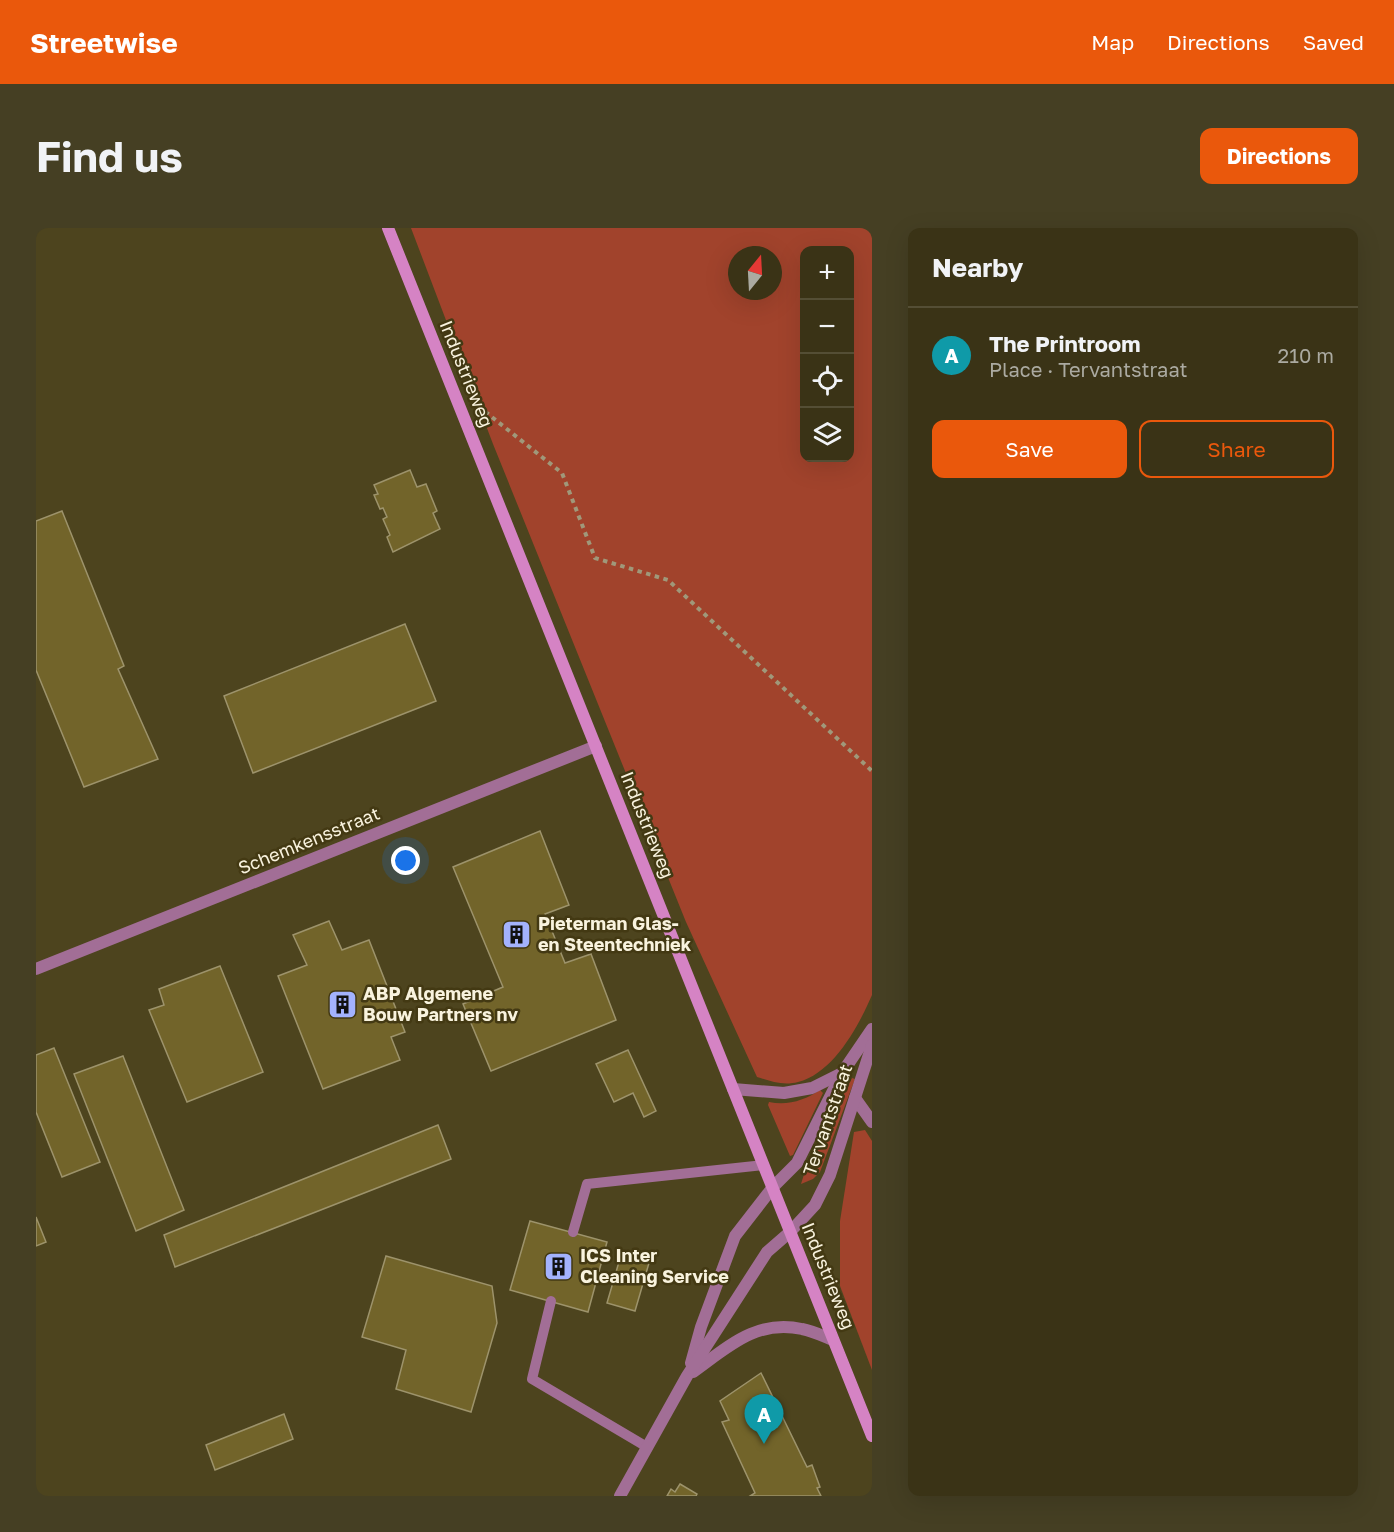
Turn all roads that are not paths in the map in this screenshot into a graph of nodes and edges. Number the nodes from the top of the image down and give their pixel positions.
1 (388, 228) edge
2 (596, 746) junction
3 (36, 969) edge
4 (872, 1029) edge
5 (872, 1046) edge
6 (842, 1073) junction
7 (733, 1089) junction
8 (855, 1098) junction
9 (872, 1122) edge
10 (764, 1165) junction
11 (773, 1188) junction
12 (573, 1232) dead end
13 (790, 1232) junction
14 (551, 1302) dead end
15 (833, 1340) junction
16 (687, 1376) junction
17 (872, 1436) edge
18 (647, 1447) junction
19 (620, 1496) edge

1 - 2 main road, Industrieweg
2 - 3 street, Schemkensstraat
2 - 7 main road, Industrieweg
4 - 6 street, Tervantstraat
5 - 8 street, Tervantstraat
6 - 7 street, Tervantstraat
6 - 11 street, Tervantstraat
7 - 10 main road, Industrieweg
8 - 9 street
8 - 13 street, Tervantstraat
10 - 11 main road, Industrieweg
10 - 12 lane
11 - 13 main road, Industrieweg
11 - 16 street, Tervantstraat
13 - 15 main road, Industrieweg
13 - 16 street, Tervantstraat
14 - 18 lane
15 - 16 street, Tervantstraat
15 - 17 main road, Industrieweg
16 - 18 street, Tervantstraat
18 - 19 street, Tervantstraat

